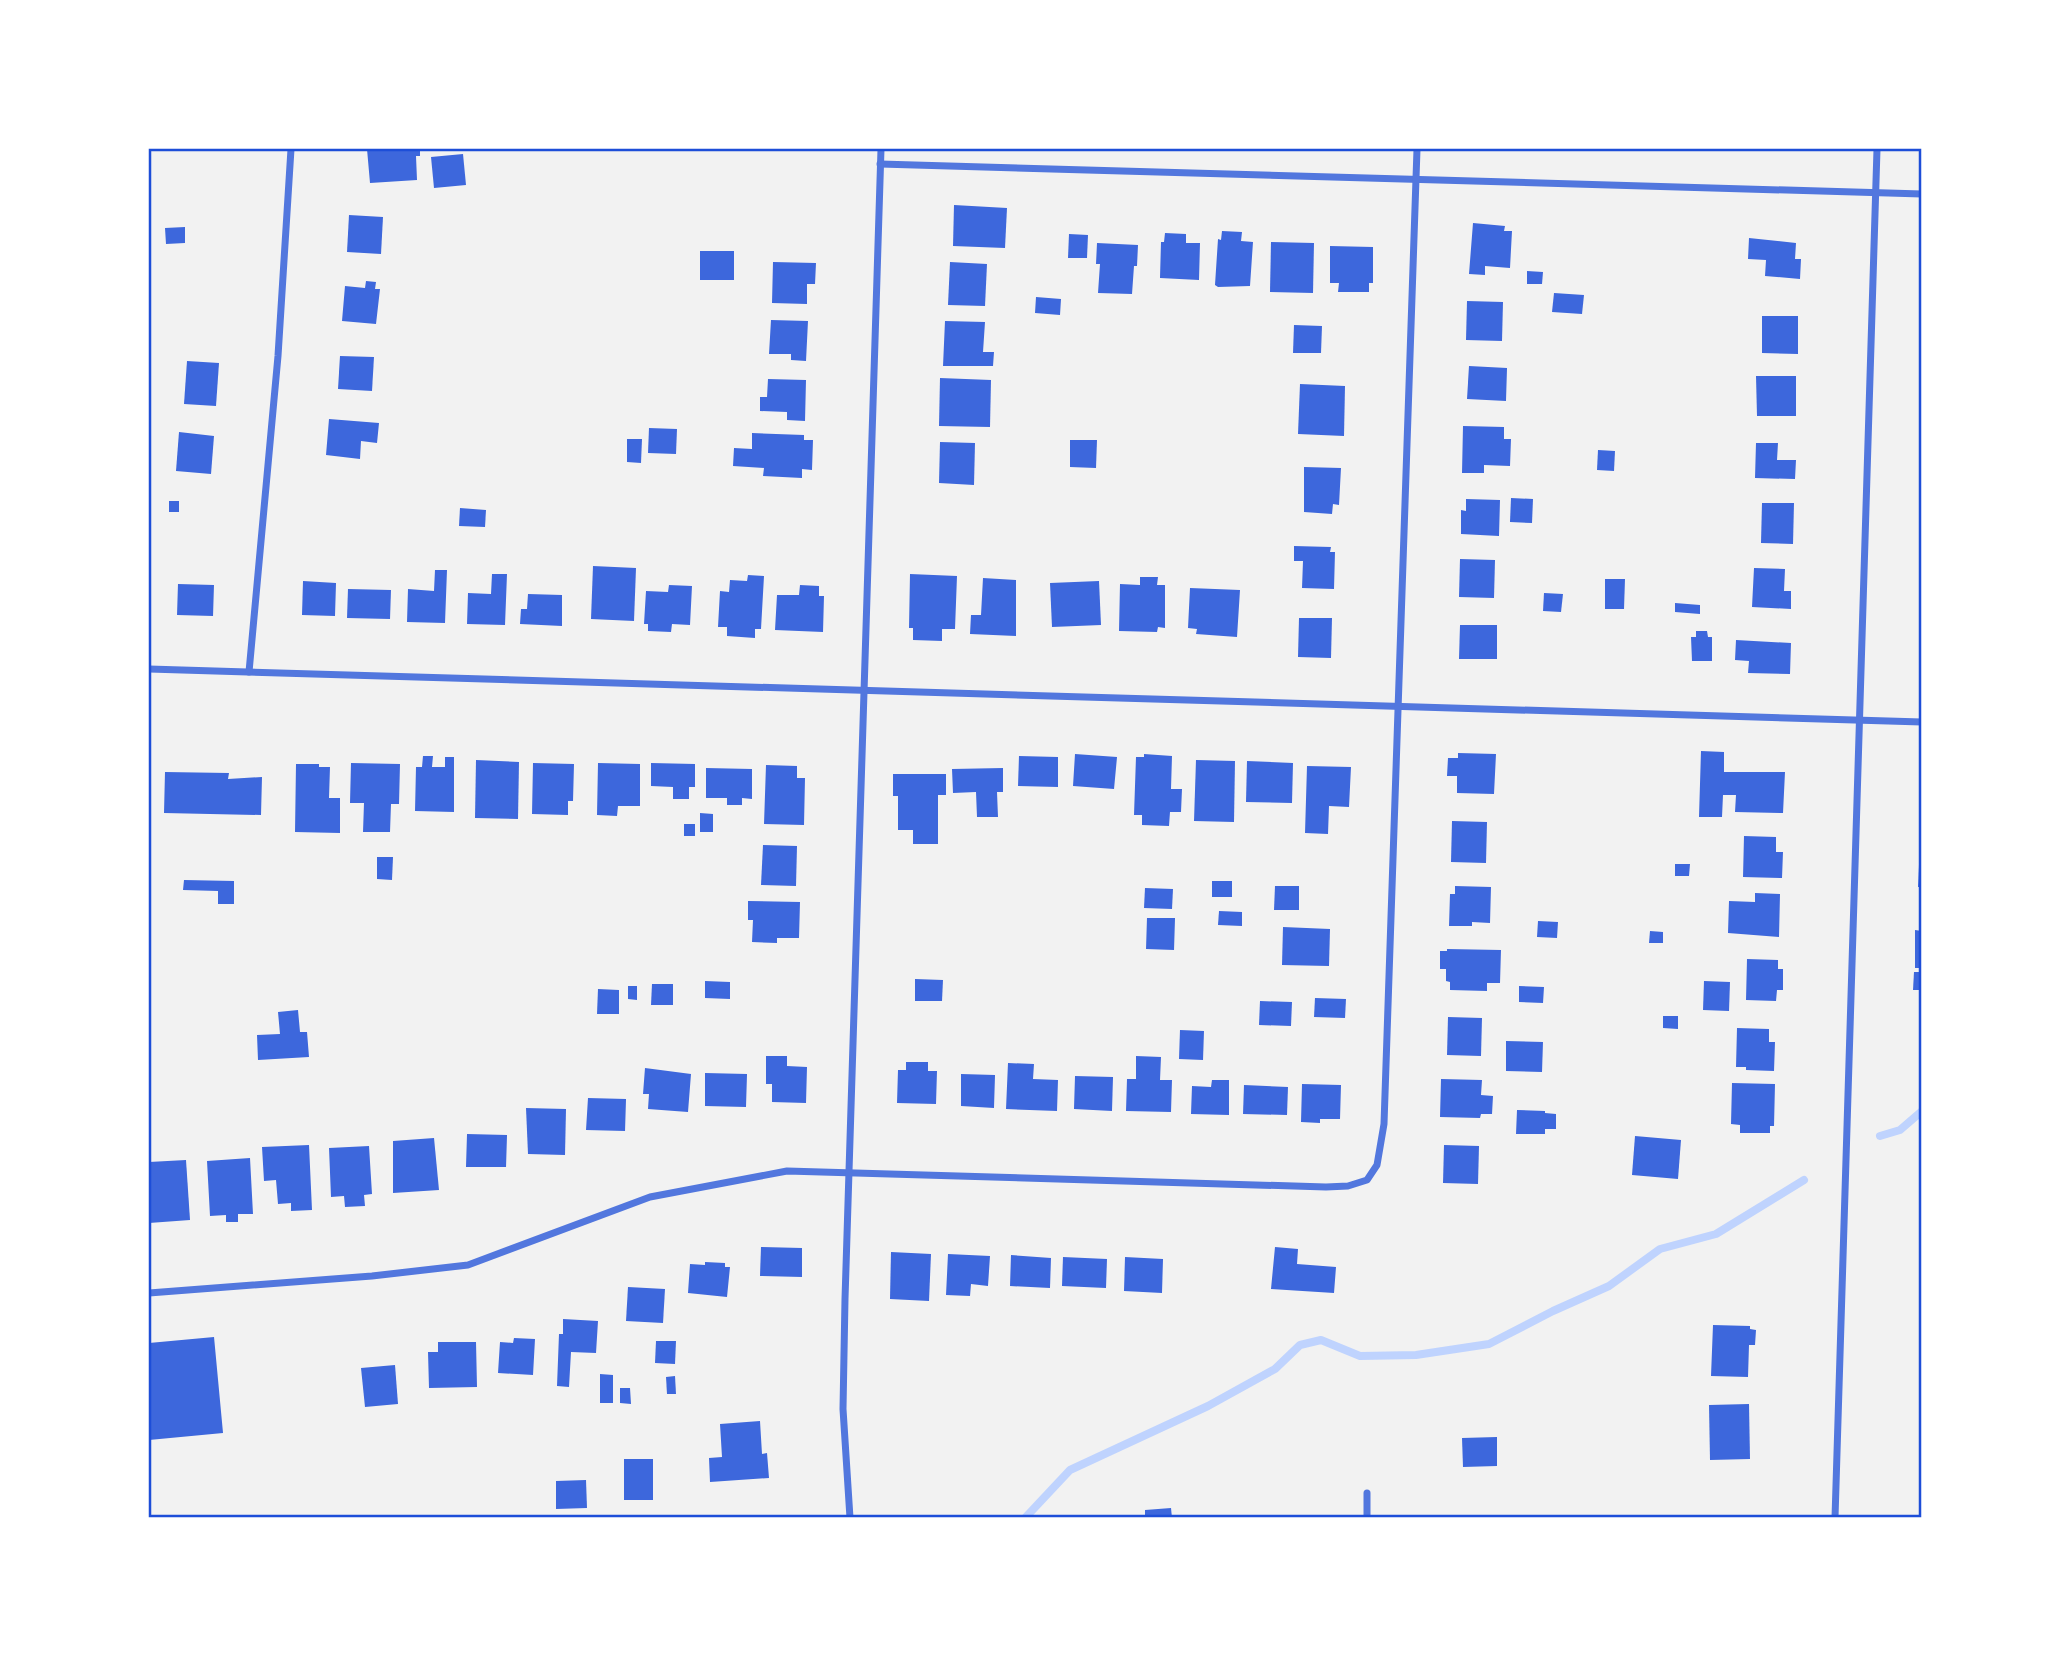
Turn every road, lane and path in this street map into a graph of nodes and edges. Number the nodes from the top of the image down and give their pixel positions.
1 (291, 149) edge
2 (881, 149) edge
3 (1417, 149) edge
4 (1877, 149) edge
5 (880, 164) junction
6 (1416, 181) junction
7 (1876, 193) junction
8 (1922, 194) edge
9 (149, 669) edge
10 (248, 672) junction
11 (864, 692) junction
12 (1399, 706) junction
13 (1860, 720) junction
14 (1922, 722) edge
15 (849, 1172) junction
16 (149, 1293) edge
17 (1367, 1493) dead end
18 (850, 1518) edge
19 (1367, 1518) edge
20 (1835, 1518) edge

1 - 10 street
2 - 5 street
3 - 6 street
4 - 7 street
5 - 6 street
5 - 11 street
6 - 7 street
6 - 12 street
7 - 8 street
7 - 13 street
9 - 10 street
10 - 11 street
11 - 12 street
11 - 15 street
12 - 13 street
12 - 15 street
13 - 14 street
13 - 20 street
15 - 16 street
15 - 18 street
17 - 19 street

